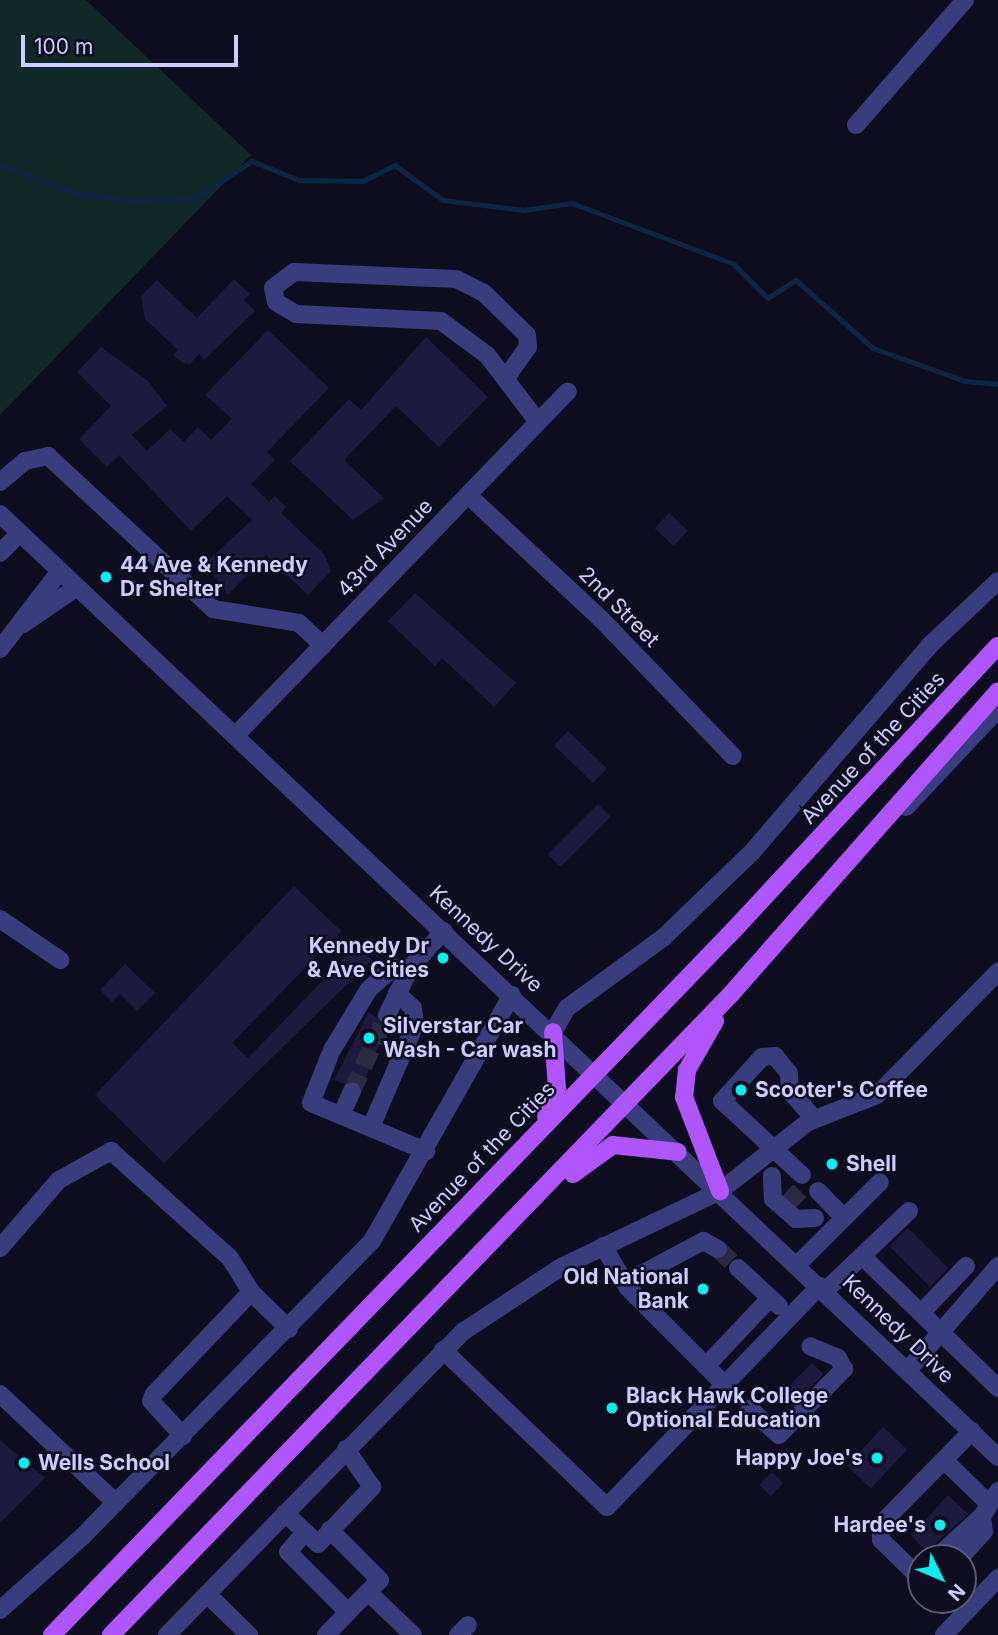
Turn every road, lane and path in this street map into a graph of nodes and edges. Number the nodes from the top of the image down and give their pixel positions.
1 (965, 0) edge
2 (856, 125) dead end
3 (506, 378) junction
4 (568, 391) dead end
5 (538, 422) junction
6 (0, 482) edge
7 (468, 495) junction
8 (1, 515) edge
9 (20, 533) junction
10 (0, 553) edge
11 (60, 571) junction
12 (998, 581) edge
13 (77, 587) junction
14 (23, 624) junction
15 (323, 645) junction
16 (998, 646) edge
17 (0, 649) edge
18 (998, 691) edge
19 (998, 709) edge
20 (235, 736) junction
21 (733, 756) dead end
22 (875, 836) junction
23 (0, 919) edge
24 (444, 931) junction
25 (60, 960) dead end
26 (410, 968) junction
27 (998, 972) edge
28 (751, 973) junction
29 (397, 993) junction
30 (512, 995) junction
31 (387, 1014) tunnel mouth
32 (553, 1032) junction
33 (595, 1073) junction
34 (352, 1091) tunnel mouth
35 (627, 1102) junction
36 (341, 1115) junction
37 (814, 1119) junction
38 (371, 1127) junction
39 (538, 1132) junction
40 (776, 1149) junction
41 (426, 1150) junction
42 (678, 1152) junction
43 (759, 1163) junction
44 (802, 1175) tunnel mouth
45 (772, 1176) junction
46 (880, 1182) dead end
47 (720, 1191) junction
48 (788, 1191) tunnel mouth
49 (818, 1191) tunnel mouth
50 (909, 1211) dead end
51 (844, 1217) junction
52 (830, 1232) junction
53 (713, 1245) dead end
54 (603, 1246) junction
55 (0, 1248) edge
56 (862, 1256) junction
57 (797, 1265) junction
58 (966, 1266) dead end
59 (738, 1268) tunnel mouth
60 (996, 1272) edge
61 (625, 1283) junction
62 (822, 1288) junction
63 (251, 1292) junction
64 (770, 1298) junction
65 (921, 1313) junction
66 (790, 1317) junction
67 (289, 1329) junction
68 (940, 1333) junction
69 (810, 1346) dead end
70 (443, 1350) junction
71 (372, 1365) junction
72 (706, 1366) junction
73 (908, 1370) junction
74 (725, 1385) junction
75 (998, 1388) edge
76 (0, 1394) edge
77 (750, 1409) dead end
78 (972, 1431) junction
79 (183, 1436) junction
80 (346, 1449) junction
81 (998, 1457) edge
82 (944, 1460) junction
83 (116, 1503) junction
84 (989, 1503) edge
85 (285, 1513) junction
86 (330, 1530) junction
87 (305, 1532) junction
88 (881, 1540) junction
89 (949, 1544) edge
90 (972, 1544) edge
91 (907, 1558) edge
92 (907, 1565) edge
93 (998, 1578) edge
94 (368, 1592) junction
95 (206, 1594) junction
96 (0, 1610) edge
97 (348, 1612) junction
98 (52, 1635) edge
99 (111, 1635) edge
100 (167, 1635) edge
101 (249, 1635) edge
102 (326, 1635) edge
103 (413, 1635) edge
104 (944, 1635) edge

1 - 2 street
3 - 3 street
3 - 5 street
4 - 5 street, 43rd Avenue
5 - 7 street, 43rd Avenue
6 - 15 street
7 - 15 street, 43rd Avenue
7 - 21 street, 2nd Street
8 - 9 street, Kennedy Drive
9 - 10 street
9 - 11 street, Kennedy Drive
11 - 13 street, Kennedy Drive
11 - 14 street
12 - 32 street, Avenue of the Cities
13 - 14 street
13 - 20 street, Kennedy Drive
14 - 17 street
15 - 20 street, 43rd Avenue
16 - 33 main road, Avenue of the Cities
18 - 22 main road
19 - 22 street
20 - 24 street, Kennedy Drive
22 - 28 main road
23 - 25 street
24 - 26 street
24 - 30 street, Kennedy Drive
26 - 29 street
26 - 36 street
27 - 37 street
28 - 35 main road
28 - 47 main road
29 - 31 street
29 - 38 street
30 - 32 street, Kennedy Drive
30 - 41 street, Avenue of the Cities
32 - 33 street, Kennedy Drive
32 - 39 main road
33 - 35 street, Kennedy Drive
33 - 39 main road, Avenue of the Cities
34 - 36 street
35 - 42 street, Kennedy Drive
35 - 71 main road
36 - 38 street
37 - 40 street
37 - 40 street
38 - 41 street
39 - 98 main road, Avenue of the Cities
40 - 43 street
40 - 44 street
41 - 67 street, Avenue of the Cities
42 - 47 street, Kennedy Drive
42 - 71 main road
43 - 45 street
43 - 47 street
45 - 48 street
45 - 52 street
46 - 51 street
47 - 54 street
47 - 57 street, Kennedy Drive
49 - 51 street
50 - 56 street
51 - 52 street
52 - 57 street
53 - 61 street
54 - 61 street
54 - 70 street
55 - 63 street
56 - 62 street
56 - 65 street
57 - 62 street, Kennedy Drive
58 - 65 street
59 - 64 street
60 - 68 street
61 - 72 street
62 - 66 street
62 - 73 street, Kennedy Drive
63 - 67 street
63 - 79 street
64 - 66 street
64 - 72 street
65 - 68 street
66 - 74 street
67 - 79 street, Avenue of the Cities
68 - 73 street
68 - 75 street
69 - 77 street
70 - 74 street
70 - 80 street
71 - 99 main road
72 - 74 street
73 - 78 street, Kennedy Drive
76 - 83 street
78 - 81 street, Kennedy Drive
78 - 82 street
79 - 83 street, Avenue of the Cities
80 - 85 street
80 - 86 street
82 - 84 street
82 - 88 street
83 - 96 street, Avenue of the Cities
84 - 89 street
84 - 90 street
85 - 87 street
85 - 95 street
86 - 87 street
86 - 94 street
87 - 97 street
88 - 91 street
88 - 92 street
93 - 104 street
94 - 97 street
94 - 103 street
95 - 100 street
95 - 101 street
97 - 102 street

